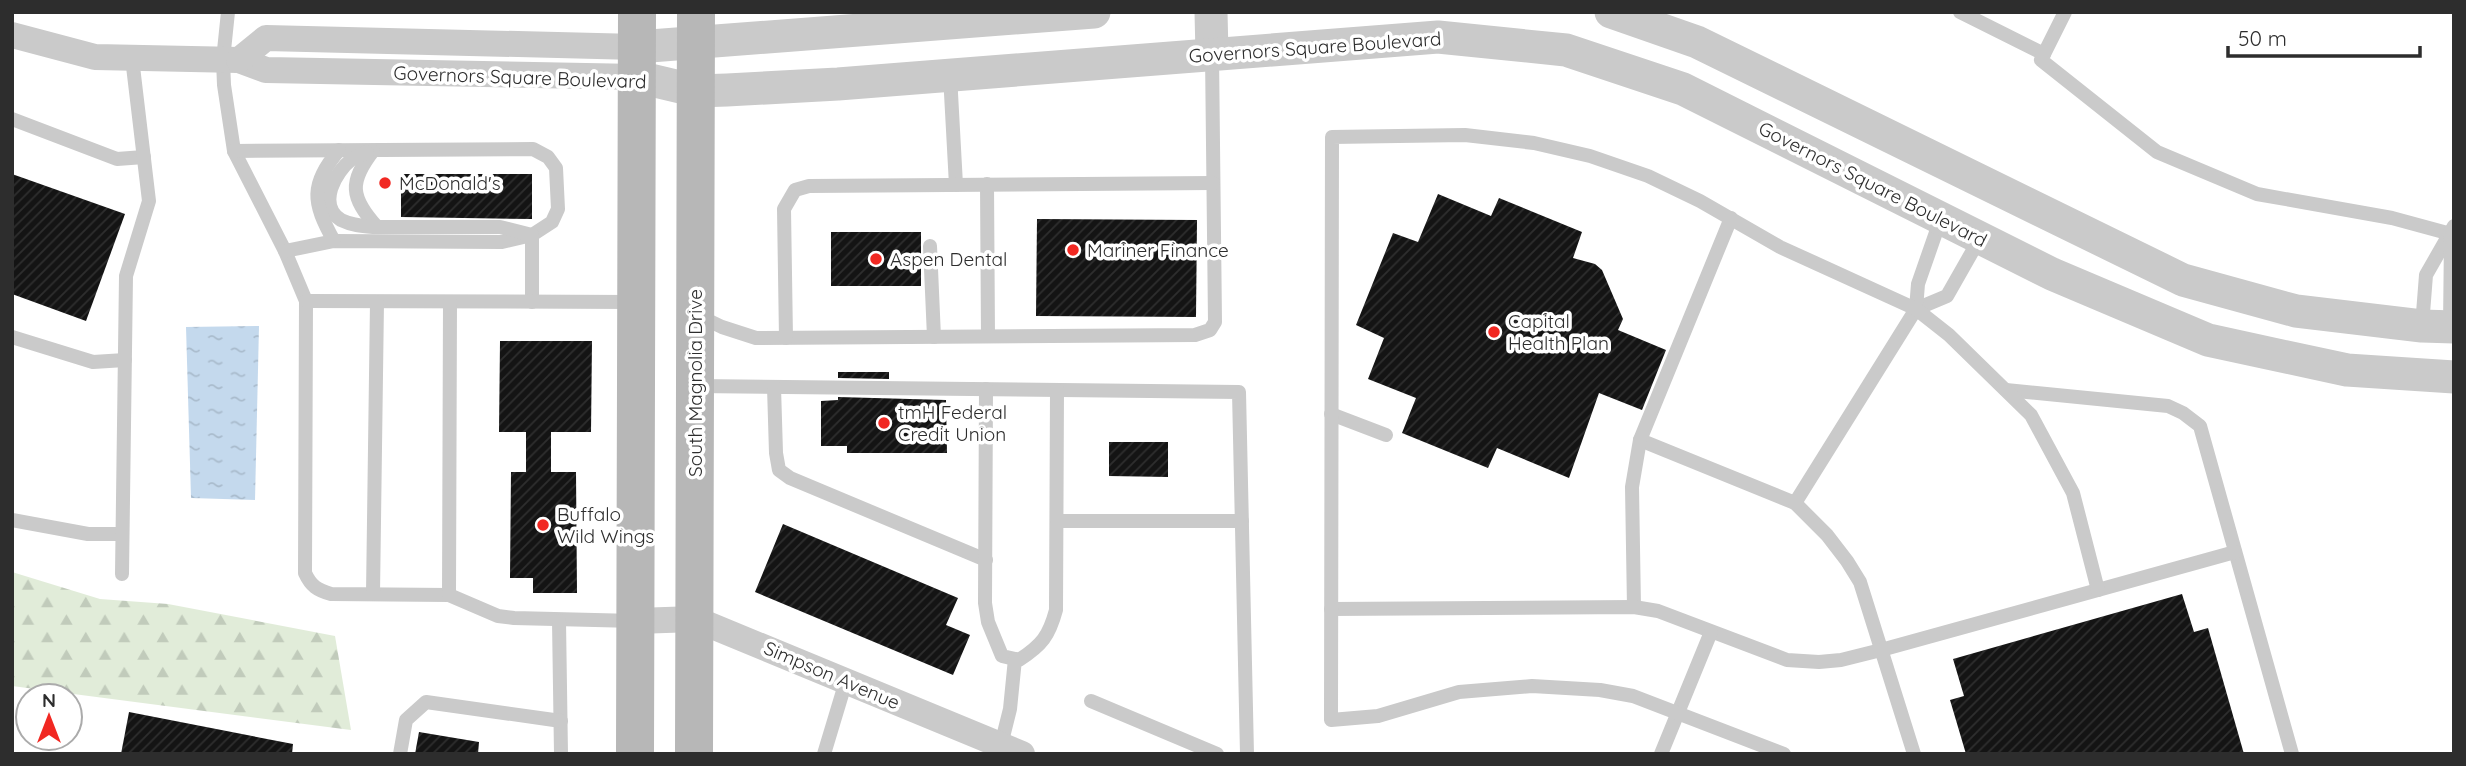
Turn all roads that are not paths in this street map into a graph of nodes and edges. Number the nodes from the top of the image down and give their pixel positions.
1 (228, 12) edge
2 (1094, 12) edge
3 (1211, 12) edge
4 (1610, 12) edge
5 (1960, 12) edge
6 (2065, 12) edge
7 (696, 27) edge
8 (12, 35) edge
9 (637, 45) edge
10 (1212, 54) junction
11 (2044, 54) junction
12 (132, 58) junction
13 (231, 60) junction
14 (1596, 60) junction
15 (950, 75) junction
16 (697, 91) junction
17 (12, 119) edge
18 (340, 150) junction
19 (374, 150) junction
20 (234, 151) junction
21 (144, 157) junction
22 (1213, 183) junction
23 (1984, 183) junction
24 (987, 184) junction
25 (956, 185) junction
26 (1731, 218) junction
27 (1941, 218) junction
28 (377, 227) junction
29 (2452, 230) edge
30 (532, 235) junction
31 (1980, 238) junction
32 (334, 241) junction
33 (930, 246) dead end
34 (285, 251) junction
35 (306, 301) junction
36 (377, 302) junction
37 (450, 302) junction
38 (532, 302) junction
39 (638, 302) junction
40 (1916, 309) junction
41 (695, 314) junction
42 (2442, 326) edge
43 (988, 336) junction
44 (12, 337) edge
45 (934, 337) junction
46 (786, 338) junction
47 (125, 360) junction
48 (2444, 376) edge
49 (695, 386) junction
50 (774, 387) junction
51 (986, 389) junction
52 (1057, 390) junction
53 (2006, 390) junction
54 (1331, 414) junction
55 (1386, 435) dead end
56 (1640, 440) junction
57 (1795, 503) junction
58 (12, 520) edge
59 (1057, 521) junction
60 (1242, 521) junction
61 (122, 534) junction
62 (2235, 552) junction
63 (986, 560) junction
64 (122, 574) dead end
65 (2098, 590) junction
66 (373, 594) junction
67 (449, 595) junction
68 (1634, 607) junction
69 (1331, 609) junction
70 (695, 619) junction
71 (559, 621) junction
72 (636, 621) junction
73 (1711, 632) junction
74 (1881, 650) junction
75 (1015, 659) junction
76 (846, 681) junction
77 (1091, 701) dead end
78 (1678, 713) junction
79 (561, 721) junction
80 (1008, 751) edge
81 (400, 754) edge
82 (561, 754) edge
83 (635, 754) edge
84 (694, 754) edge
85 (824, 754) edge
86 (1217, 754) edge
87 (1247, 754) edge
88 (1661, 754) edge
89 (1784, 754) edge
90 (1914, 754) edge
91 (2292, 754) edge

1 - 13 lane
2 - 7 street, Governors Square Boulevard
3 - 10 street
4 - 14 street
4 - 23 street
5 - 11 lane
6 - 11 lane
7 - 9 street, Governors Square Boulevard
7 - 16 main road, South Magnolia Drive
8 - 12 street
9 - 13 street, Governors Square Boulevard
9 - 16 street, Governors Square Boulevard
9 - 39 main road
10 - 14 street, Governors Square Boulevard
10 - 15 street, Governors Square Boulevard
10 - 22 lane
11 - 29 lane
12 - 13 street
12 - 21 lane
13 - 20 lane
14 - 27 street, Governors Square Boulevard
15 - 16 street, Governors Square Boulevard
15 - 25 lane
16 - 41 main road, South Magnolia Drive
17 - 21 lane
18 - 19 lane
18 - 20 lane
18 - 32 lane
19 - 28 lane
19 - 28 lane
19 - 30 lane
20 - 34 lane
21 - 47 lane
22 - 24 lane
22 - 43 lane
23 - 27 street
23 - 31 street
23 - 42 street
24 - 25 lane
24 - 43 lane
25 - 46 lane
26 - 40 lane
26 - 54 lane
26 - 56 lane
27 - 31 street, Governors Square Boulevard
27 - 40 lane
28 - 30 lane
29 - 42 lane
29 - 42 lane
30 - 32 lane
30 - 38 lane
31 - 40 lane
31 - 48 street, Governors Square Boulevard
32 - 34 lane
33 - 45 lane
34 - 35 lane
35 - 36 lane
35 - 66 lane
36 - 37 lane
36 - 66 lane
37 - 38 lane
37 - 67 lane
38 - 39 lane
39 - 72 main road
40 - 53 lane
40 - 57 lane
41 - 46 lane
41 - 49 main road, South Magnolia Drive
42 - 48 street
43 - 45 lane
44 - 47 lane
45 - 46 lane
47 - 61 lane
49 - 50 lane
49 - 70 main road, South Magnolia Drive
50 - 51 lane
50 - 63 lane
51 - 52 lane
51 - 63 lane
52 - 59 lane
52 - 60 lane
53 - 62 lane
53 - 65 lane
54 - 55 lane
54 - 69 lane
56 - 57 lane
56 - 68 lane
57 - 74 lane
58 - 61 lane
59 - 60 lane
59 - 75 lane
60 - 87 lane
61 - 64 lane
62 - 65 lane
62 - 91 lane
63 - 75 lane
65 - 74 lane
66 - 67 lane
67 - 71 lane
68 - 69 lane
68 - 73 lane
69 - 78 lane
70 - 72 street, Simpson Avenue
70 - 76 street, Simpson Avenue
70 - 84 main road, South Magnolia Drive
71 - 72 lane
71 - 79 lane
72 - 83 main road
73 - 74 lane
73 - 78 lane
74 - 90 lane
75 - 80 lane
76 - 80 street, Simpson Avenue
76 - 85 lane
77 - 86 lane
78 - 88 lane
78 - 89 lane
79 - 81 lane
79 - 82 lane

